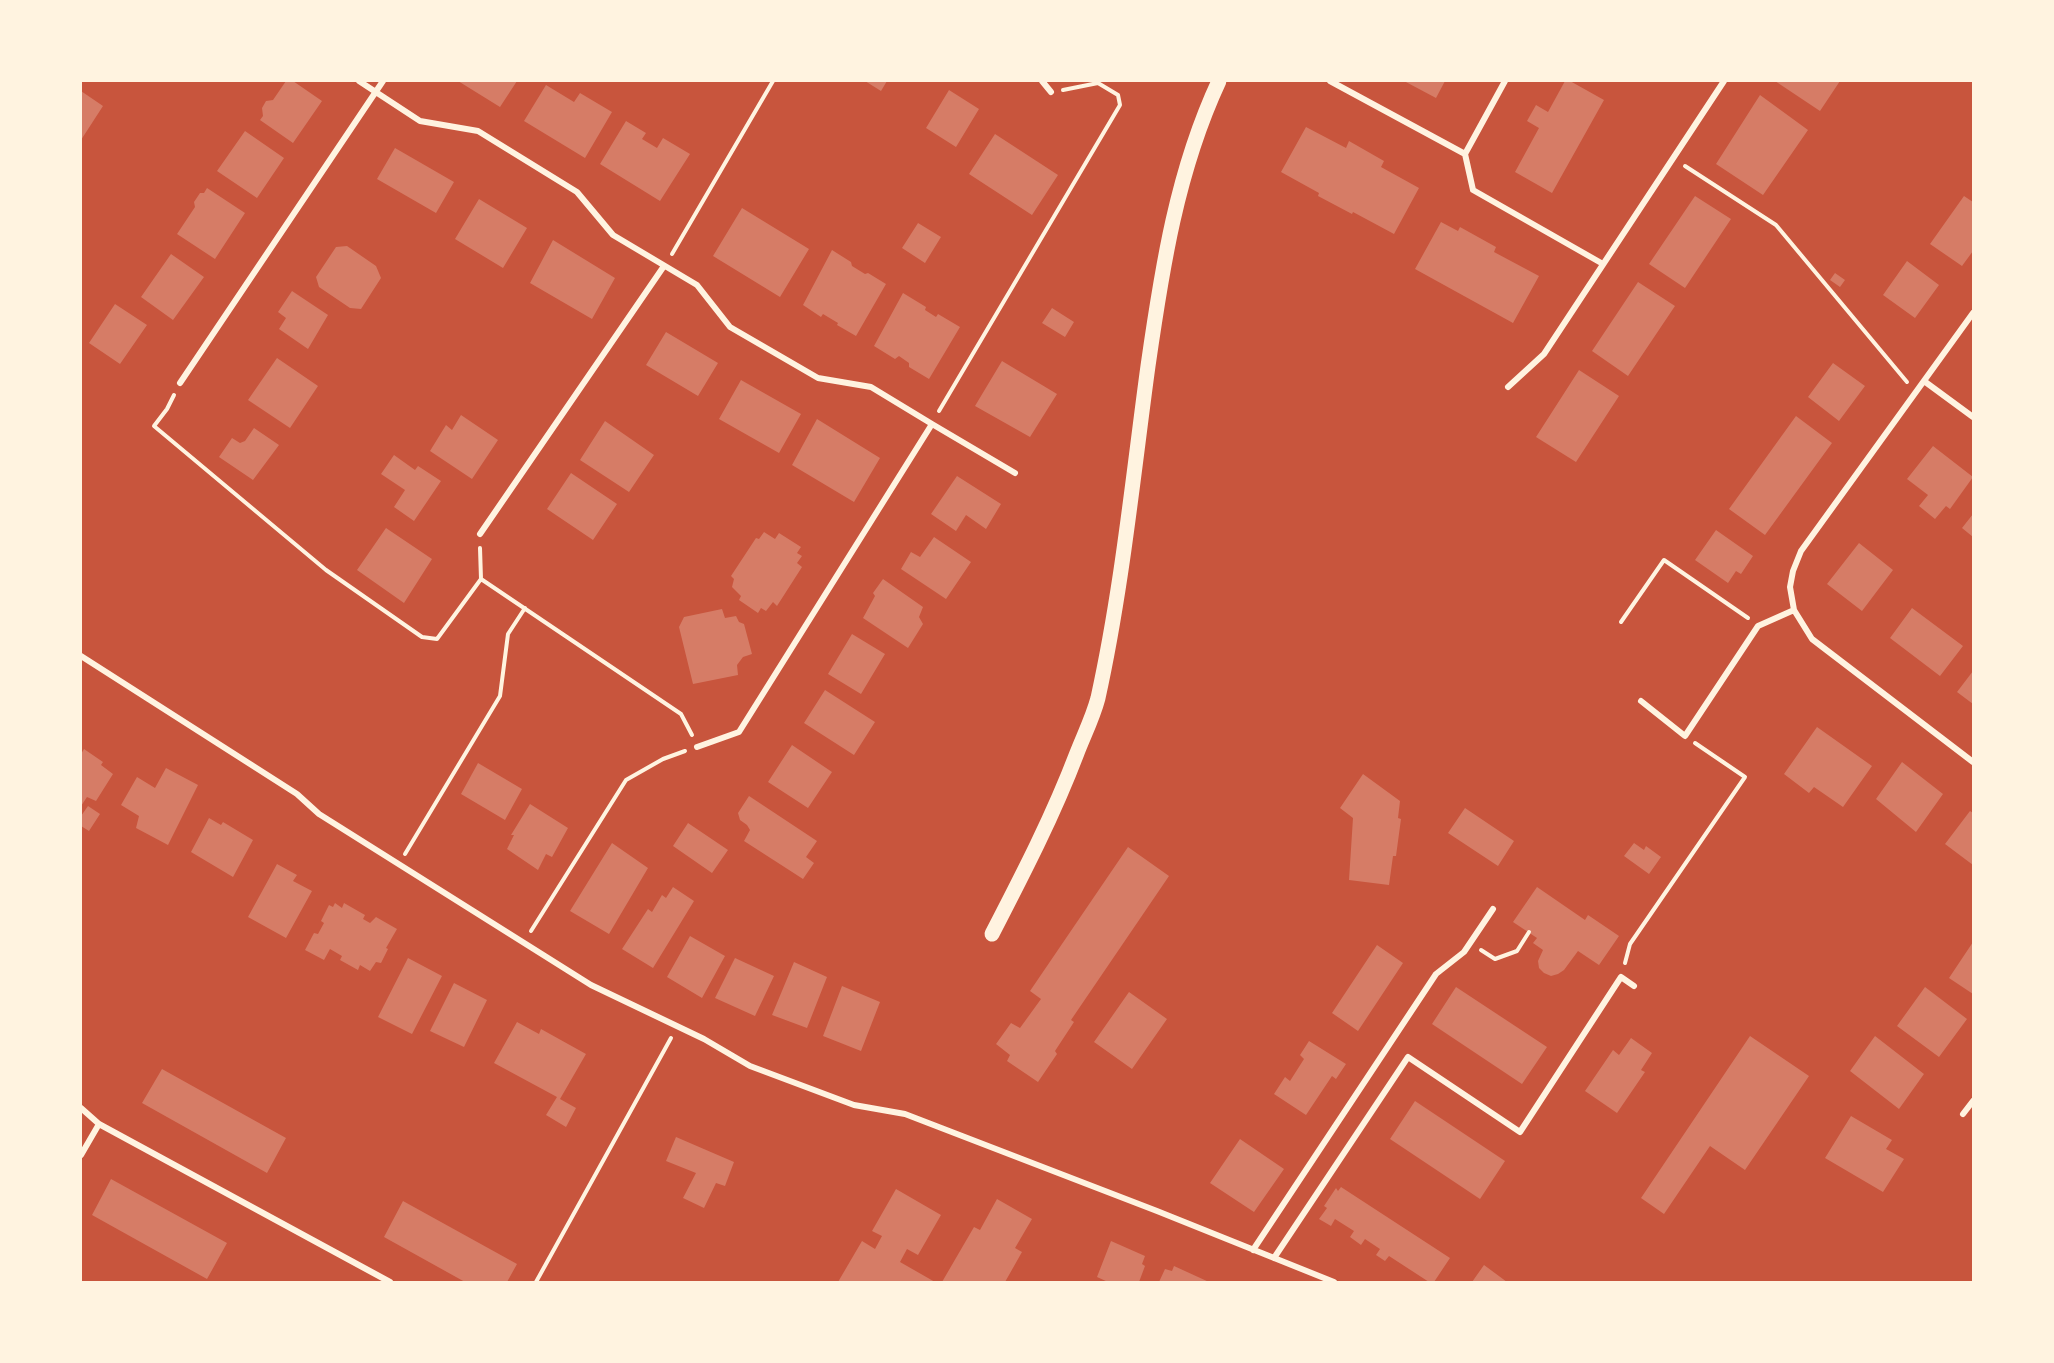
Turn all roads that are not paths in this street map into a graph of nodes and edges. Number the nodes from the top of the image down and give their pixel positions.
1 (359, 81) edge
2 (383, 81) edge
3 (1042, 81) edge
4 (1219, 81) edge
5 (1330, 81) edge
6 (1505, 81) edge
7 (1724, 81) edge
8 (376, 92) junction
9 (1051, 92) road end
10 (1465, 154) junction
11 (1603, 264) junction
12 (664, 266) junction
13 (1973, 313) edge
14 (1924, 381) junction
15 (180, 383) road end
16 (1508, 387) dead end
17 (1973, 417) edge
18 (932, 424) junction
19 (1015, 473) dead end
20 (480, 534) road end
21 (1794, 610) junction
22 (81, 656) edge
23 (1641, 701) dead end
24 (697, 747) road end
25 (1973, 762) edge
26 (1493, 909) dead end
27 (992, 934) dead end
28 (1634, 986) dead end
29 (1973, 1101) edge
30 (81, 1108) edge
31 (1963, 1114) dead end
32 (99, 1124) junction
33 (81, 1155) edge
34 (1253, 1250) junction
35 (1274, 1258) junction
36 (390, 1282) edge
37 (1334, 1282) edge

1 - 8 street
2 - 8 street
3 - 9 street
4 - 27 main road
5 - 10 street
6 - 10 street
7 - 11 street
8 - 12 street
8 - 15 street
10 - 11 street
11 - 16 street
12 - 18 street
12 - 20 street
13 - 14 street
14 - 17 street
14 - 21 street
18 - 19 street
18 - 24 street
21 - 23 street
21 - 25 street
22 - 34 street
26 - 34 street
28 - 35 street
29 - 31 street
30 - 32 street
32 - 33 street
32 - 36 street
34 - 35 street
35 - 37 street

